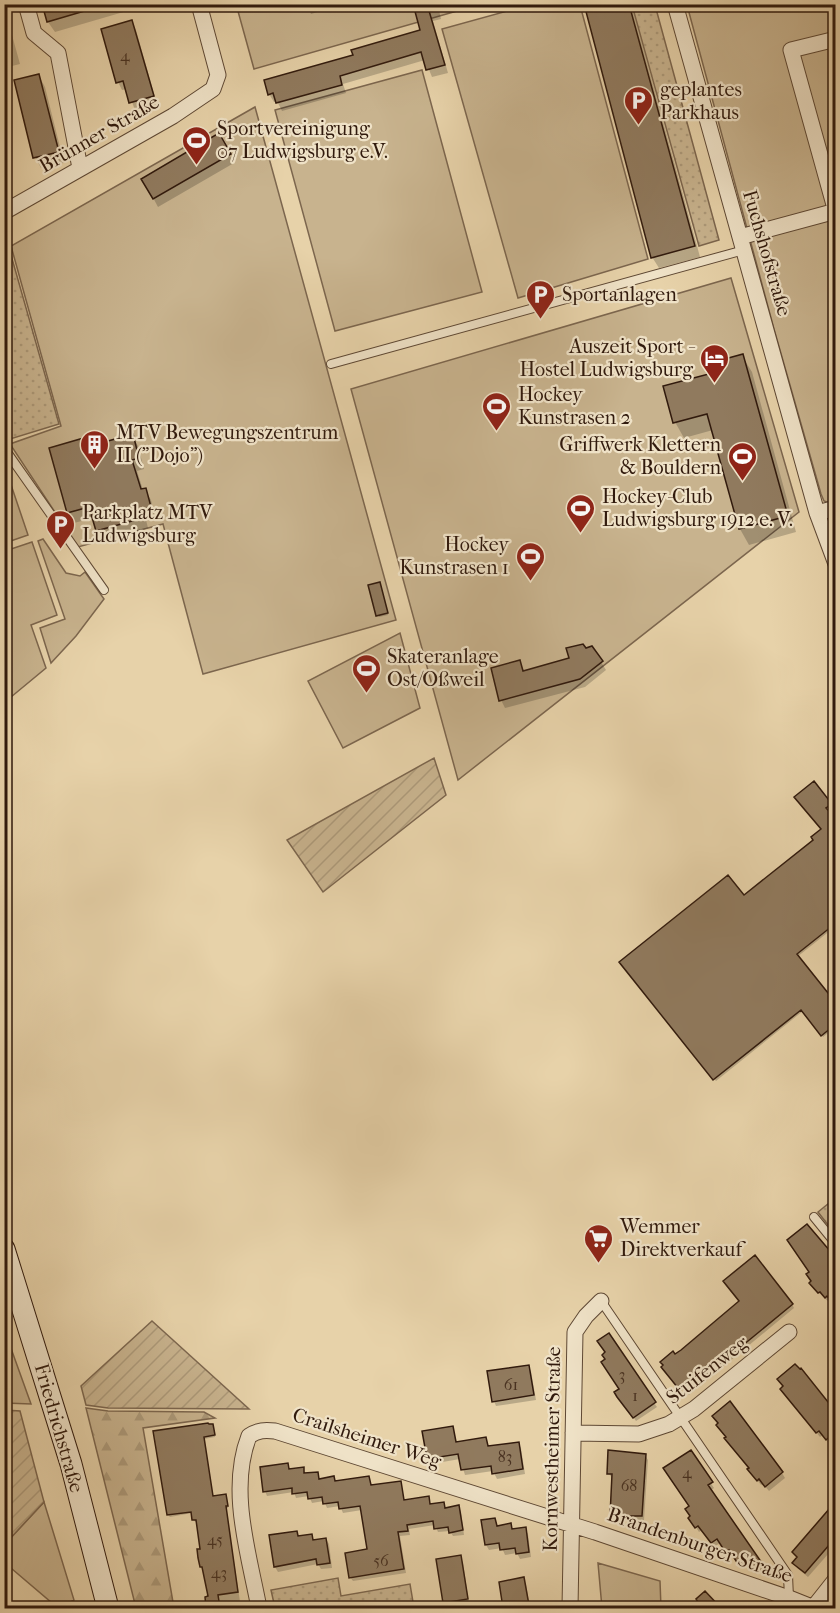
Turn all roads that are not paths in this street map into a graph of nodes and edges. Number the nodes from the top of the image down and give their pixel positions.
1 (26, 4) edge
2 (199, 4) edge
3 (675, 4) edge
4 (836, 39) edge
5 (80, 168) junction
6 (835, 211) edge
7 (4, 212) edge
8 (742, 243) junction
9 (331, 364) dead end
10 (4, 448) edge
11 (836, 508) edge
12 (817, 513) junction
13 (836, 564) edge
14 (104, 590) dead end
15 (814, 1216) dead end
16 (836, 1244) edge
17 (4, 1249) edge
18 (601, 1301) joint
19 (789, 1332) dead end
20 (681, 1417) junction
21 (573, 1433) junction
22 (571, 1524) junction
23 (836, 1579) edge
24 (789, 1598) junction
25 (108, 1608) edge
26 (259, 1608) edge
27 (570, 1608) edge
28 (814, 1608) edge

1 - 5 street
2 - 5 street, Brünner Straße
3 - 8 street, Fuchshofstraße
4 - 6 street
5 - 7 street, Brünner Straße
6 - 8 street
8 - 9 lane
8 - 12 street, Fuchshofstraße
10 - 14 lane
11 - 12 street
12 - 13 street, Fuchshofstraße
15 - 16 lane
17 - 25 main road, Friedrichstraße
18 - 20 lane
18 - 21 street, Kornwestheimer Straße
19 - 20 street, Stuifenweg
20 - 21 street, Stuifenweg
20 - 24 lane
21 - 22 street, Kornwestheimer Straße
22 - 24 street, Brandenburger Straße
22 - 26 street, Crailsheimer Weg
22 - 27 street, Kornwestheimer Straße
23 - 28 street
24 - 28 street, Brandenburger Straße

